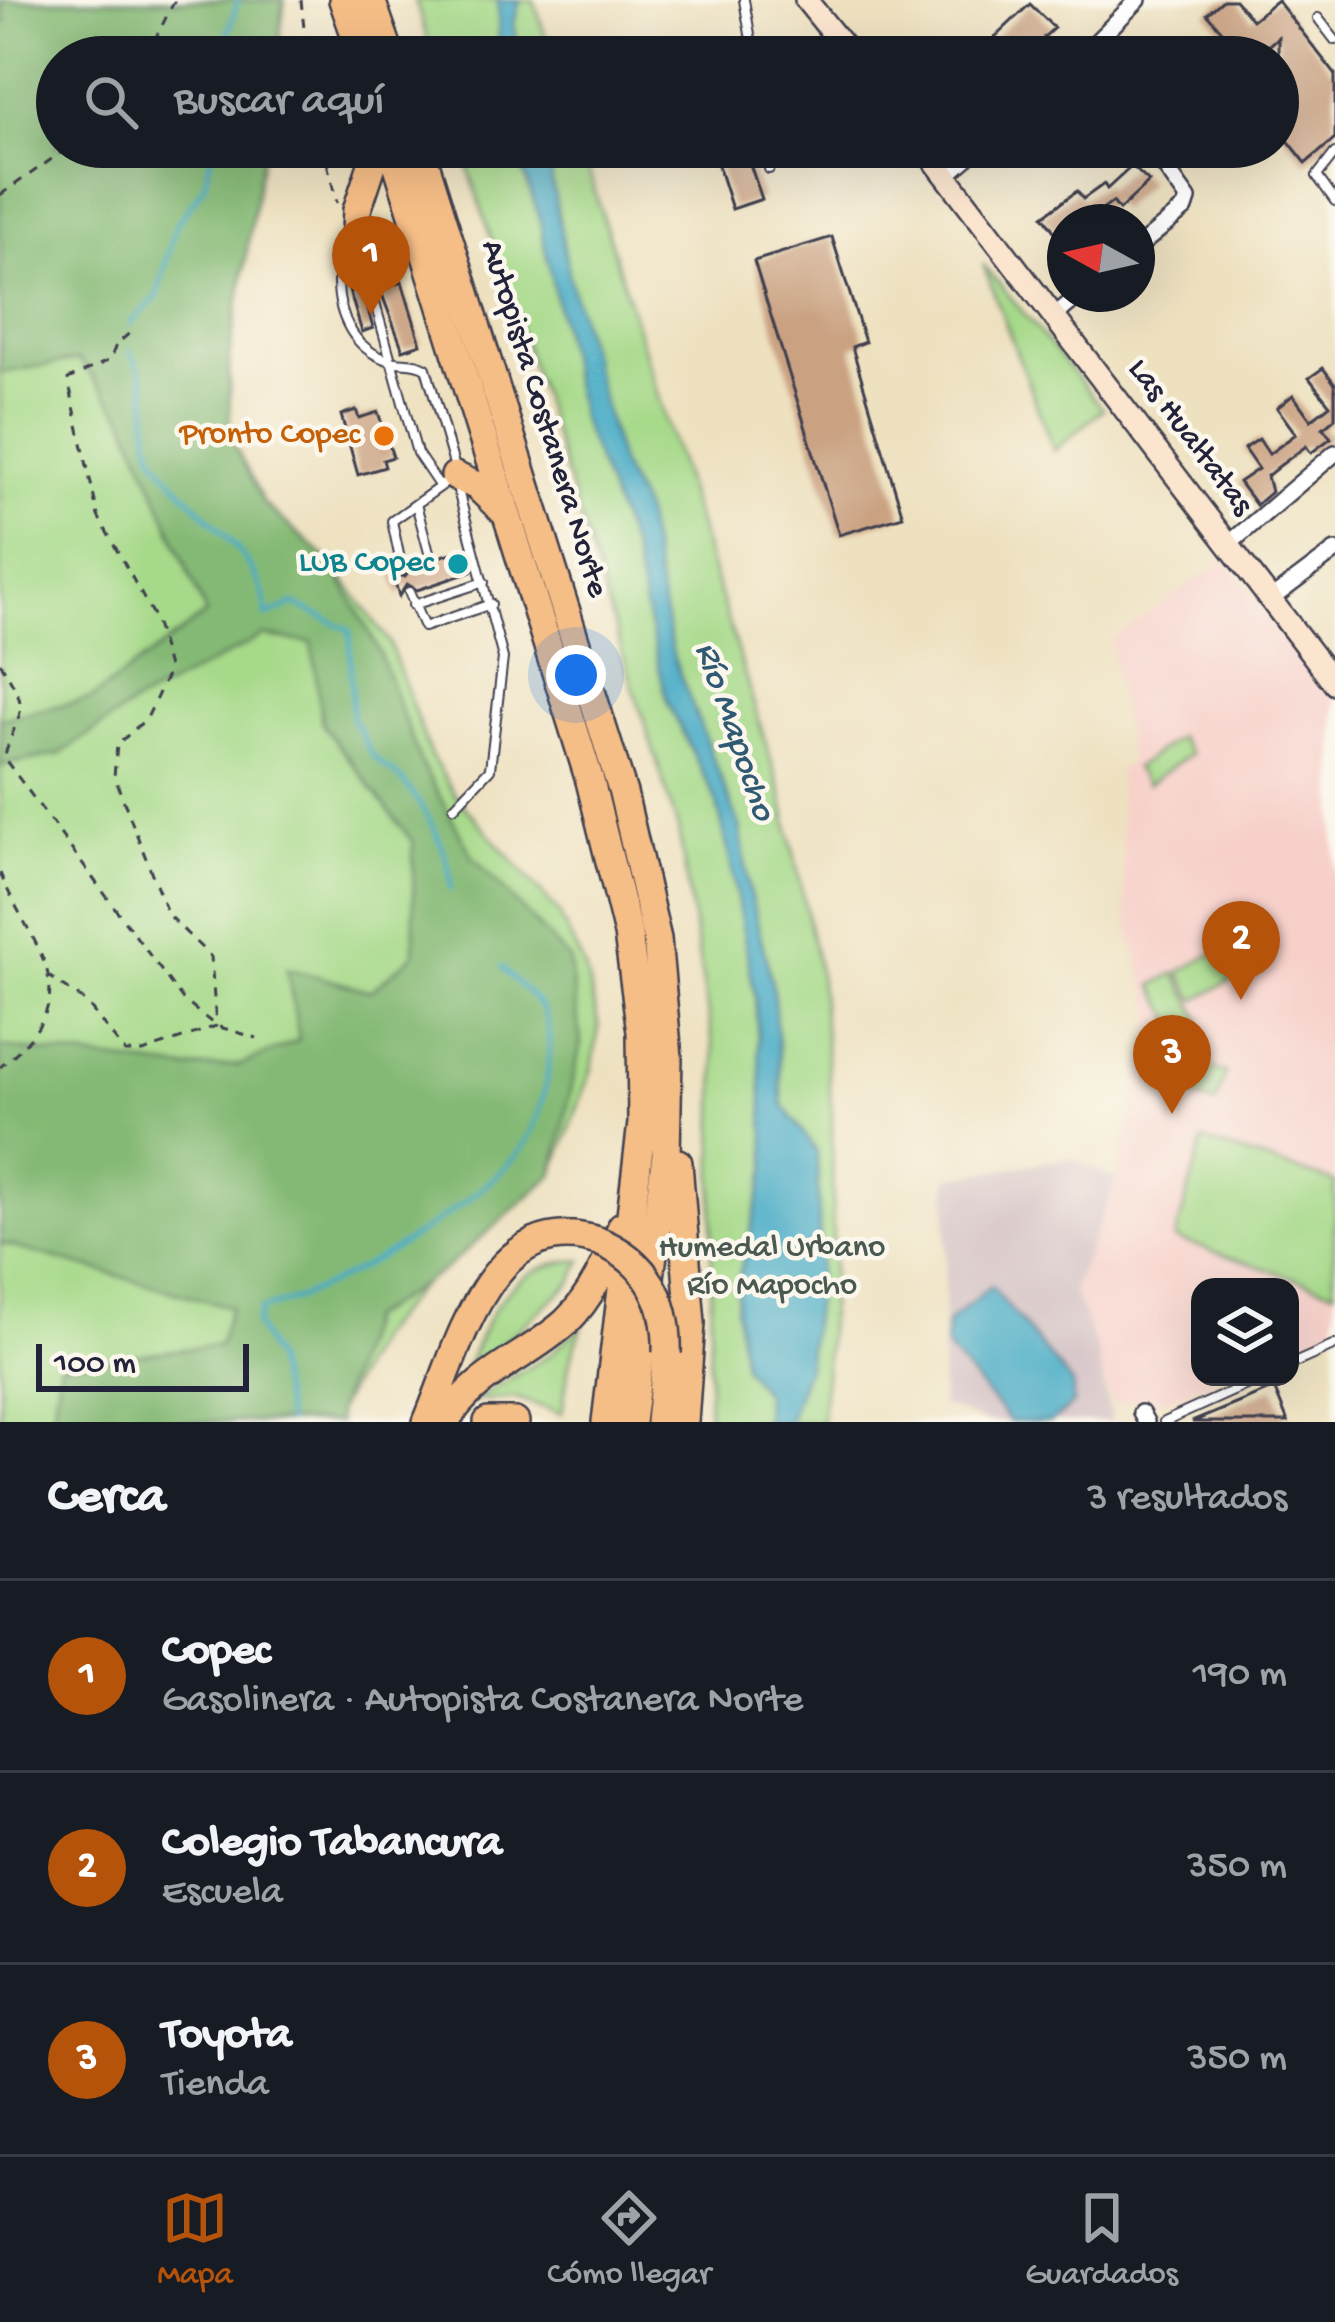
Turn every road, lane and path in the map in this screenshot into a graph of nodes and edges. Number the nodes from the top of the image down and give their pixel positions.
1 (175, 0) edge
2 (302, 0) edge
3 (343, 0) edge
4 (371, 0) edge
5 (744, 0) edge
6 (806, 0) edge
7 (1127, 4) edge
8 (1318, 18) dead end
9 (157, 36) edge
10 (305, 36) edge
11 (356, 36) edge
12 (384, 36) edge
13 (750, 36) edge
14 (835, 36) edge
15 (1100, 36) edge
16 (1335, 40) edge
17 (1335, 153) edge
18 (39, 168) edge
19 (328, 168) edge
20 (371, 168) edge
21 (399, 168) edge
22 (427, 168) edge
23 (940, 168) edge
24 (955, 168) edge
25 (1166, 168) edge
26 (946, 176) junction
27 (0, 195) edge
28 (1335, 202) edge
29 (1155, 233) edge
30 (358, 238) junction
31 (1059, 312) edge
32 (1054, 316) junction
33 (135, 328) dead end
34 (392, 362) junction
35 (1335, 453) edge
36 (448, 482) junction
37 (416, 504) junction
38 (509, 518) junction
39 (1229, 544) junction
40 (1335, 551) edge
41 (431, 560) dead end
42 (401, 569) dead end
43 (484, 582) junction
44 (438, 583) dead end
45 (409, 592) dead end
46 (441, 596) junction
47 (1271, 599) junction
48 (491, 604) junction
49 (412, 605) junction
50 (0, 662) edge
51 (1335, 684) edge
52 (454, 807) dead end
53 (0, 873) edge
54 (47, 975) junction
55 (216, 1026) junction
56 (257, 1038) dead end
57 (0, 1066) edge
58 (668, 1096) junction
59 (636, 1188) junction
60 (627, 1268) junction
61 (1335, 1345) edge
62 (1299, 1361) edge
63 (1244, 1386) edge
64 (427, 1422) edge
65 (445, 1422) edge
66 (488, 1422) edge
67 (515, 1422) edge
68 (589, 1422) edge
69 (606, 1422) edge
70 (631, 1422) edge
71 (660, 1422) edge
72 (684, 1422) edge
73 (1164, 1422) edge

1 - 9 path
2 - 10 path
3 - 11 highway
4 - 12 highway
5 - 13 lane
6 - 14 street
7 - 15 street
8 - 16 lane
17 - 28 lane
18 - 27 path
19 - 30 path
20 - 30 highway
21 - 38 highway, Autopista Costanera Norte
22 - 58 highway, Autopista Costanera Norte
23 - 26 street, Las Hualtatas
24 - 26 street
25 - 29 street
26 - 32 street, Las Hualtatas
30 - 34 lane
30 - 34 lane
31 - 32 street
32 - 39 street, Las Hualtatas
33 - 55 path
34 - 36 lane
34 - 36 lane
35 - 39 street
36 - 37 lane
36 - 38 highway
36 - 43 lane
37 - 41 lane
37 - 42 lane
38 - 59 highway, Autopista Costanera Norte
39 - 47 street, Las Hualtatas
40 - 47 street
43 - 46 lane
43 - 48 lane
44 - 46 lane
45 - 49 lane
46 - 49 lane
47 - 51 street, Las Hualtatas
48 - 49 lane
48 - 52 lane
50 - 55 path
53 - 54 path
54 - 55 path
54 - 57 path
55 - 56 path
58 - 70 highway, Autopista Costanera Norte
58 - 72 highway
59 - 60 highway, Autopista Costanera Norte
59 - 65 highway
60 - 68 highway
60 - 69 highway, Autopista Costanera Norte
61 - 62 lane
63 - 73 lane
64 - 71 highway, bridge
66 - 67 highway

